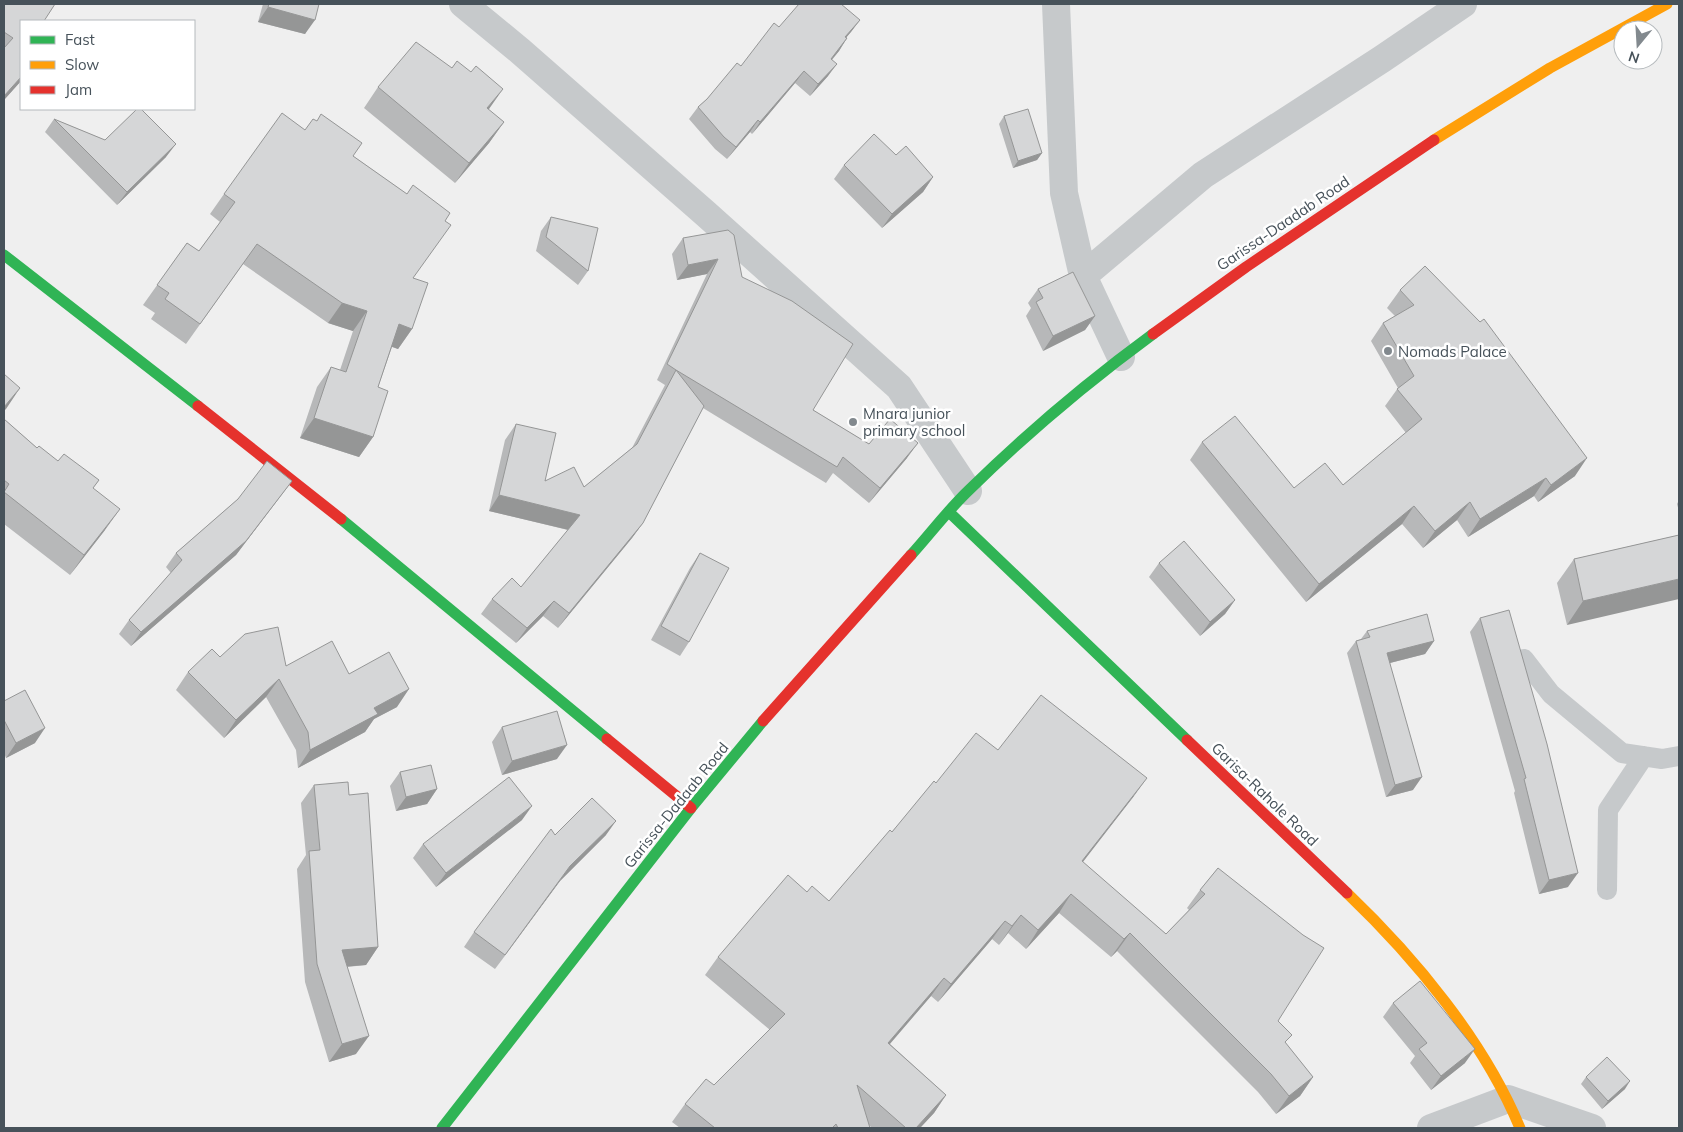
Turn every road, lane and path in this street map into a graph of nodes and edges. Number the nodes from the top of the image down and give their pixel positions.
1 (462, 4) edge
2 (1056, 4) edge
3 (1464, 4) edge
4 (1667, 4) edge
5 (4, 255) edge
6 (1083, 276) junction
7 (1121, 357) junction
8 (968, 491) junction
9 (950, 513) junction
10 (1524, 660) edge
11 (1644, 756) junction
12 (1679, 756) edge
13 (691, 808) junction
14 (1607, 890) dead end
15 (1508, 1099) junction
16 (442, 1128) edge
17 (1431, 1128) edge
18 (1520, 1128) edge
19 (1592, 1128) edge

1 - 8 street
2 - 6 street
3 - 6 street
4 - 7 main road, Garissa-Daadab Road
5 - 13 main road
6 - 7 street
7 - 8 main road, Garissa-Daadab Road
8 - 9 main road, Garissa-Daadab Road
9 - 13 main road, Garissa-Dadaab Road
9 - 15 main road, Garisa-Rahole Road
10 - 11 lane
11 - 12 lane
11 - 14 lane
13 - 16 main road, Garissa-Dadaab Road
15 - 17 street
15 - 18 main road, Garisa-Rahole Road
15 - 19 street

